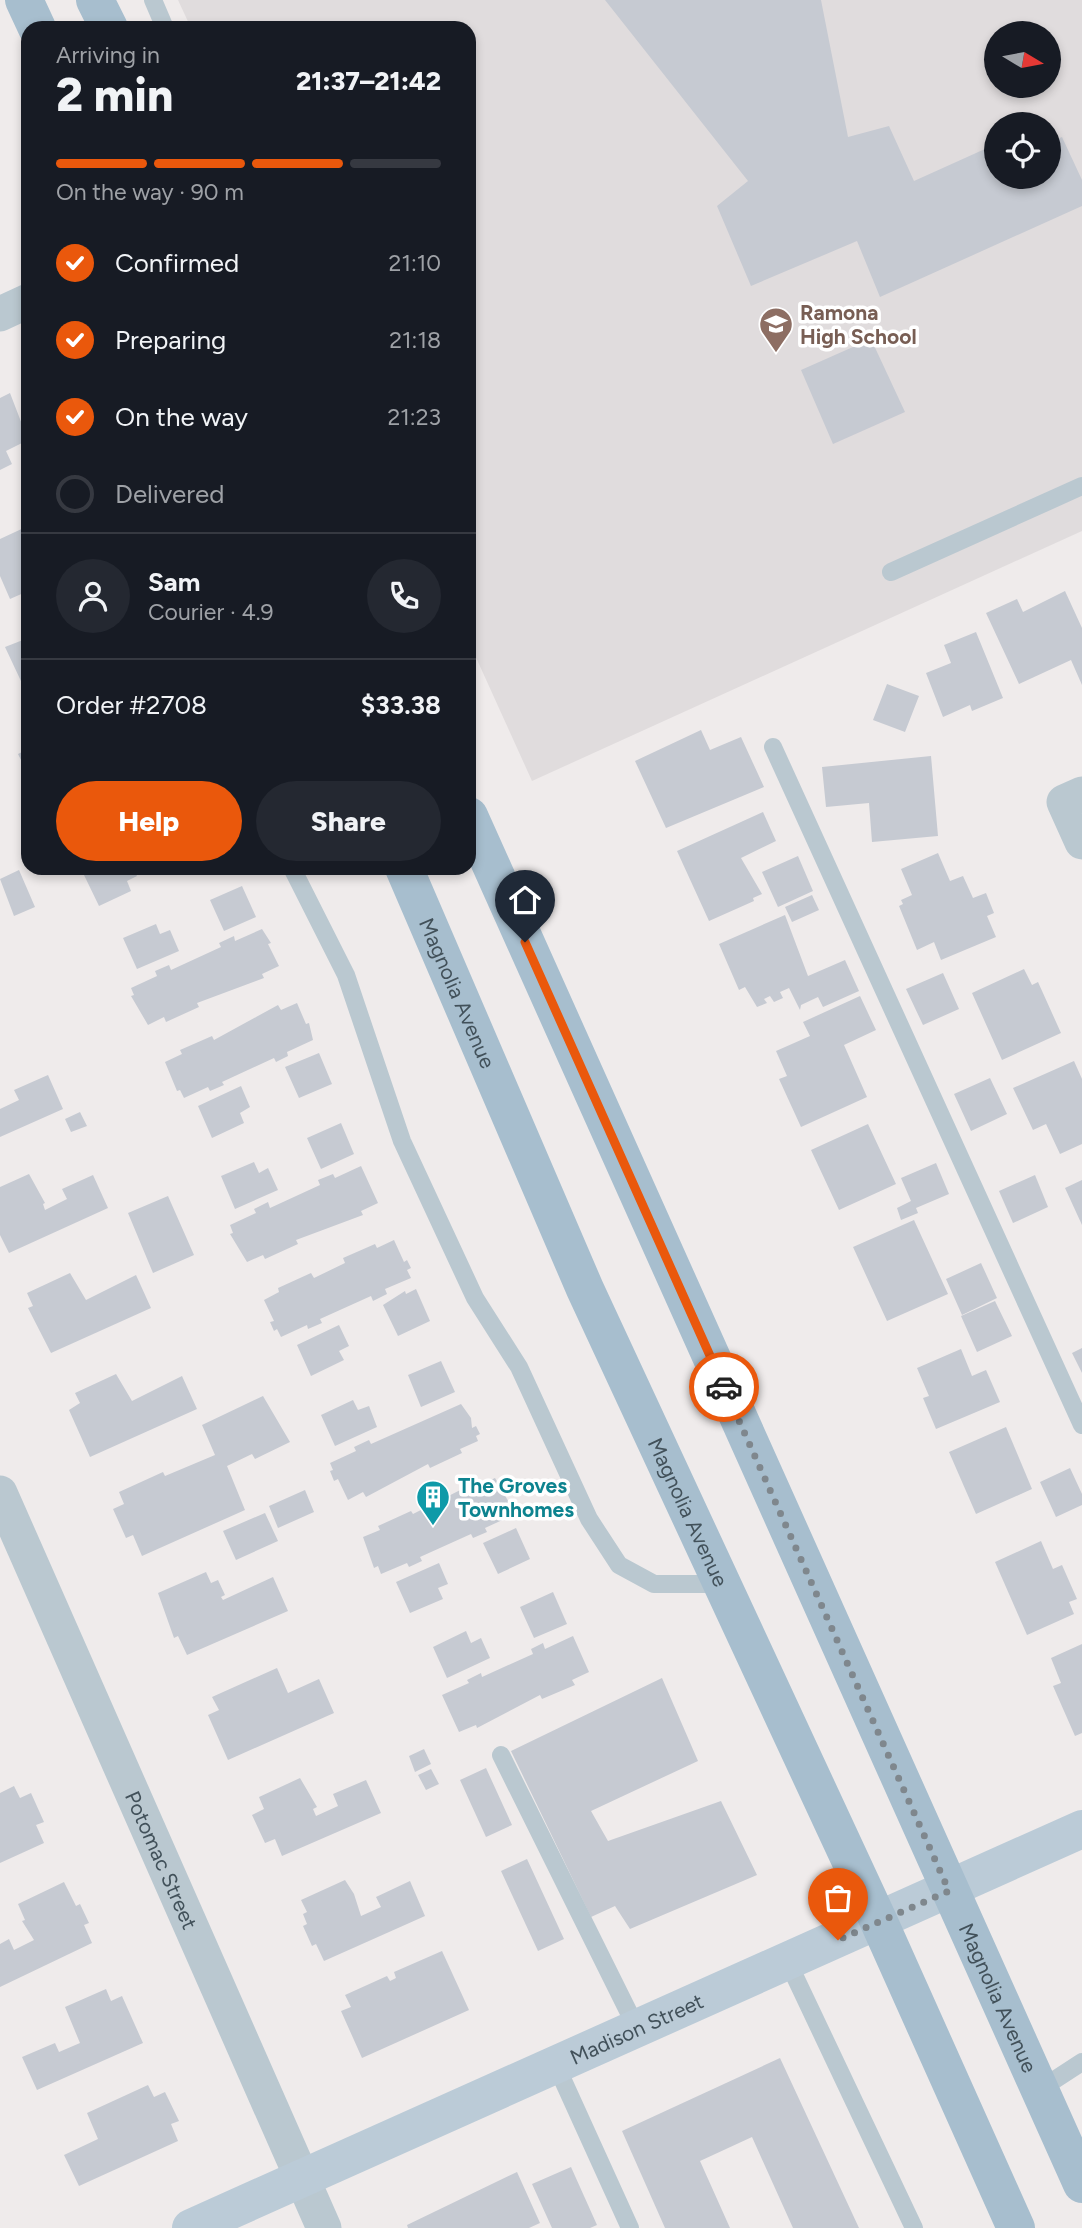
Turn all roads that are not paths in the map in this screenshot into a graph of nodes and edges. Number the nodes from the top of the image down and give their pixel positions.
1 (24, 0) edge
2 (96, 0) edge
3 (153, 0) edge
4 (34, 21) edge
5 (106, 21) edge
6 (162, 21) edge
7 (21, 304) edge
8 (0, 314) edge
9 (1082, 486) edge
10 (891, 572) dead end
11 (773, 747) dead end
12 (1073, 798) edge
13 (476, 832) edge
14 (1082, 842) edge
15 (296, 875) edge
16 (407, 875) edge
17 (1082, 1425) edge
18 (0, 1493) edge
19 (722, 1584) junction
20 (501, 1755) dead end
21 (1082, 1829) edge
22 (949, 1891) junction
23 (879, 1922) junction
24 (788, 1962) junction
25 (637, 2029) junction
26 (1082, 2062) edge
27 (556, 2065) junction
28 (1040, 2090) junction
29 (302, 2179) junction
30 (1082, 2184) edge
31 (191, 2228) edge
32 (324, 2228) edge
33 (630, 2228) edge
34 (914, 2228) edge
35 (1016, 2228) edge

1 - 4 main road
2 - 5 main road
3 - 6 lane
7 - 8 street
9 - 10 lane
11 - 17 lane
12 - 14 street
13 - 22 main road, Magnolia Avenue
15 - 19 lane
16 - 19 main road, Magnolia Avenue
18 - 29 street, Potomac Street
19 - 23 main road, Magnolia Avenue
20 - 25 lane
21 - 22 main road, Madison Street
22 - 23 main road, Madison Street
22 - 28 main road, Magnolia Avenue
23 - 24 main road, Madison Street
23 - 35 main road, Magnolia Avenue
24 - 25 main road, Madison Street
24 - 34 lane
25 - 27 main road, Madison Street
26 - 28 lane
27 - 29 main road, Madison Street
27 - 33 lane
28 - 30 main road, Magnolia Avenue
29 - 31 main road, Madison Street
29 - 32 street, Potomac Street

